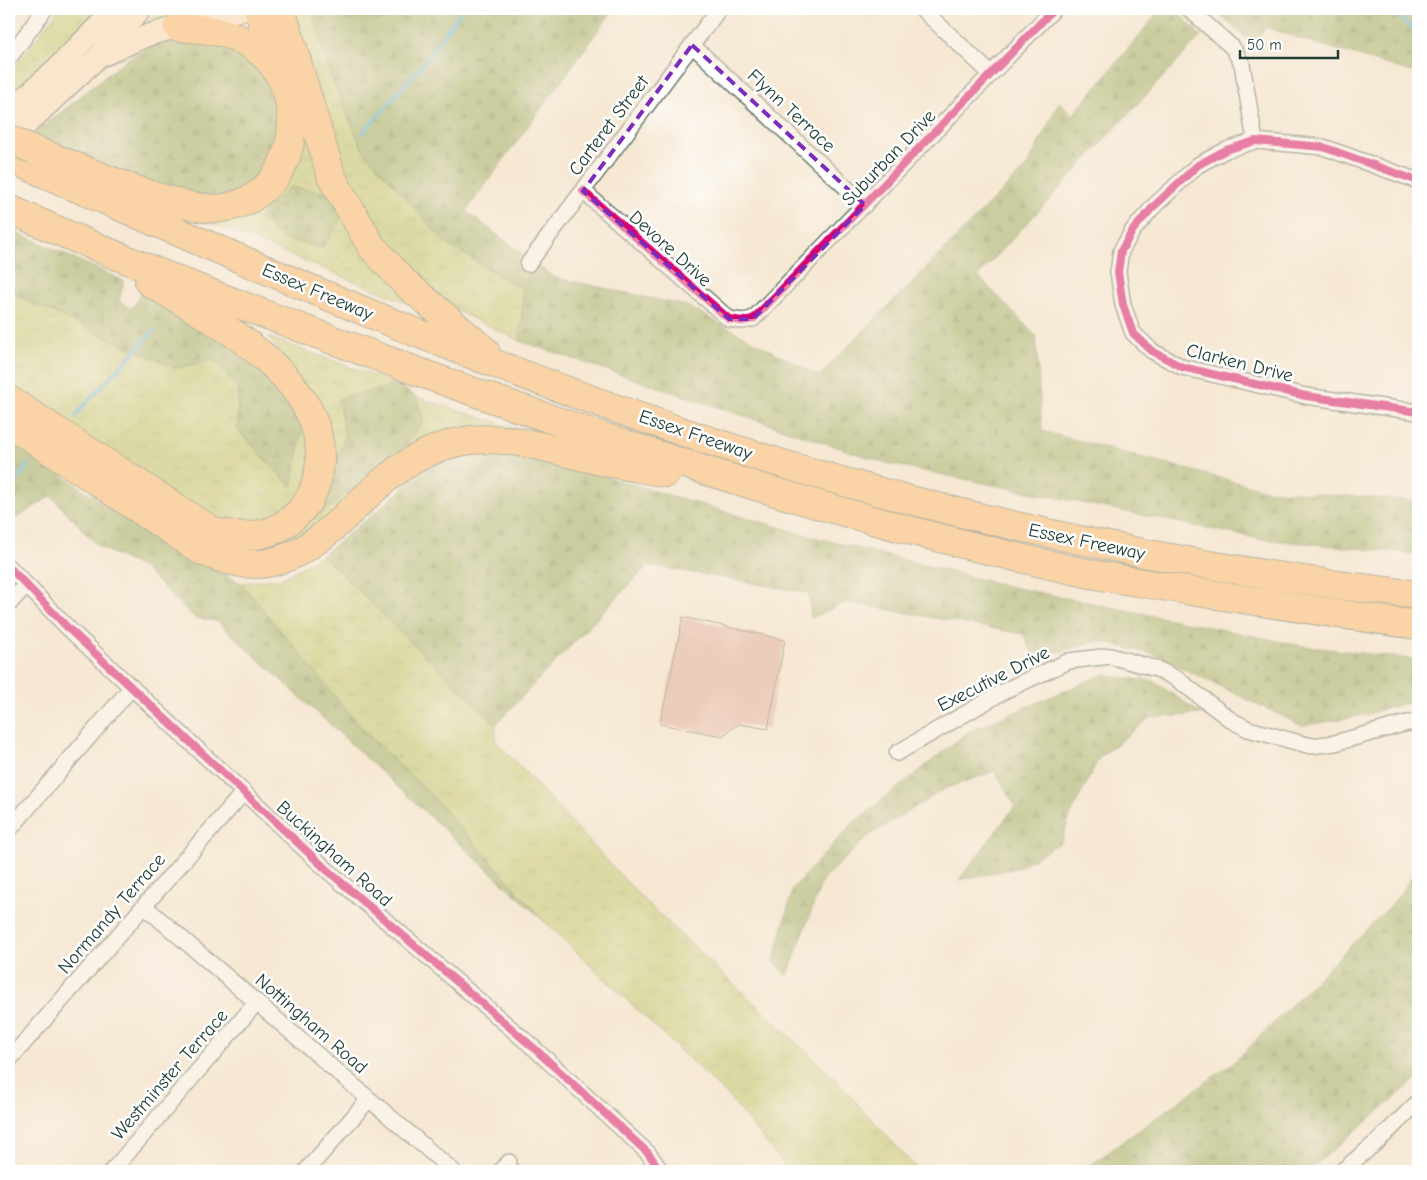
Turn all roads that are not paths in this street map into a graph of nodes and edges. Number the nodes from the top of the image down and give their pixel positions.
1 (45, 9) edge
2 (115, 9) edge
3 (141, 9) edge
4 (244, 9) edge
5 (258, 9) edge
6 (281, 9) edge
7 (719, 9) edge
8 (922, 9) edge
9 (1054, 9) edge
10 (1189, 9) edge
11 (178, 27) junction
12 (692, 45) junction
13 (9, 58) edge
14 (97, 58) junction
15 (279, 73) junction
16 (991, 74) junction
17 (9, 112) edge
18 (1255, 141) junction
19 (16, 150) edge
20 (1418, 181) edge
21 (583, 191) junction
22 (865, 205) junction
23 (9, 209) edge
24 (67, 235) junction
25 (528, 264) dead end
26 (742, 321) joint
27 (500, 364) junction
28 (9, 400) edge
29 (1418, 412) edge
30 (9, 423) edge
31 (805, 501) junction
32 (9, 567) edge
33 (26, 584) junction
34 (1418, 595) edge
35 (9, 604) edge
36 (1418, 625) edge
37 (132, 687) junction
38 (1418, 723) edge
39 (897, 753) dead end
40 (244, 792) junction
41 (9, 830) edge
42 (144, 906) junction
43 (257, 1002) junction
44 (9, 1060) edge
45 (369, 1099) junction
46 (1418, 1102) edge
47 (112, 1171) edge
48 (306, 1171) edge
49 (453, 1171) edge
50 (661, 1171) edge
51 (1342, 1171) edge

1 - 13 street
2 - 17 main road
3 - 14 main road
4 - 11 main road
5 - 15 highway
6 - 27 highway
7 - 12 street, Carteret Street
8 - 16 street
9 - 16 street, Suburban Drive
10 - 18 street
11 - 14 main road
11 - 15 highway
12 - 21 street, Carteret Street
12 - 22 street, Flynn Terrace
14 - 19 main road
15 - 19 highway
16 - 22 street, Suburban Drive
18 - 20 street, Clarken Drive
18 - 29 street, Clarken Drive
19 - 27 highway, Essex Freeway
21 - 25 street, Carteret Street
21 - 26 street, Devore Drive
22 - 26 street, Suburban Drive
23 - 24 highway, Essex Freeway
24 - 28 highway
24 - 31 highway, Essex Freeway
27 - 34 highway, Essex Freeway
30 - 31 highway
31 - 36 highway, Essex Freeway
32 - 33 street, Buckingham Road
33 - 35 street
33 - 37 street, Buckingham Road
37 - 40 street, Buckingham Road
37 - 41 street
38 - 39 street, Executive Drive
40 - 42 street, Normandy Terrace
40 - 50 street, Buckingham Road
42 - 43 street, Nottingham Road
42 - 44 street, Normandy Terrace
43 - 45 street, Nottingham Road
43 - 47 street, Westminster Terrace
45 - 48 street
45 - 49 street, Nottingham Road
46 - 51 street

